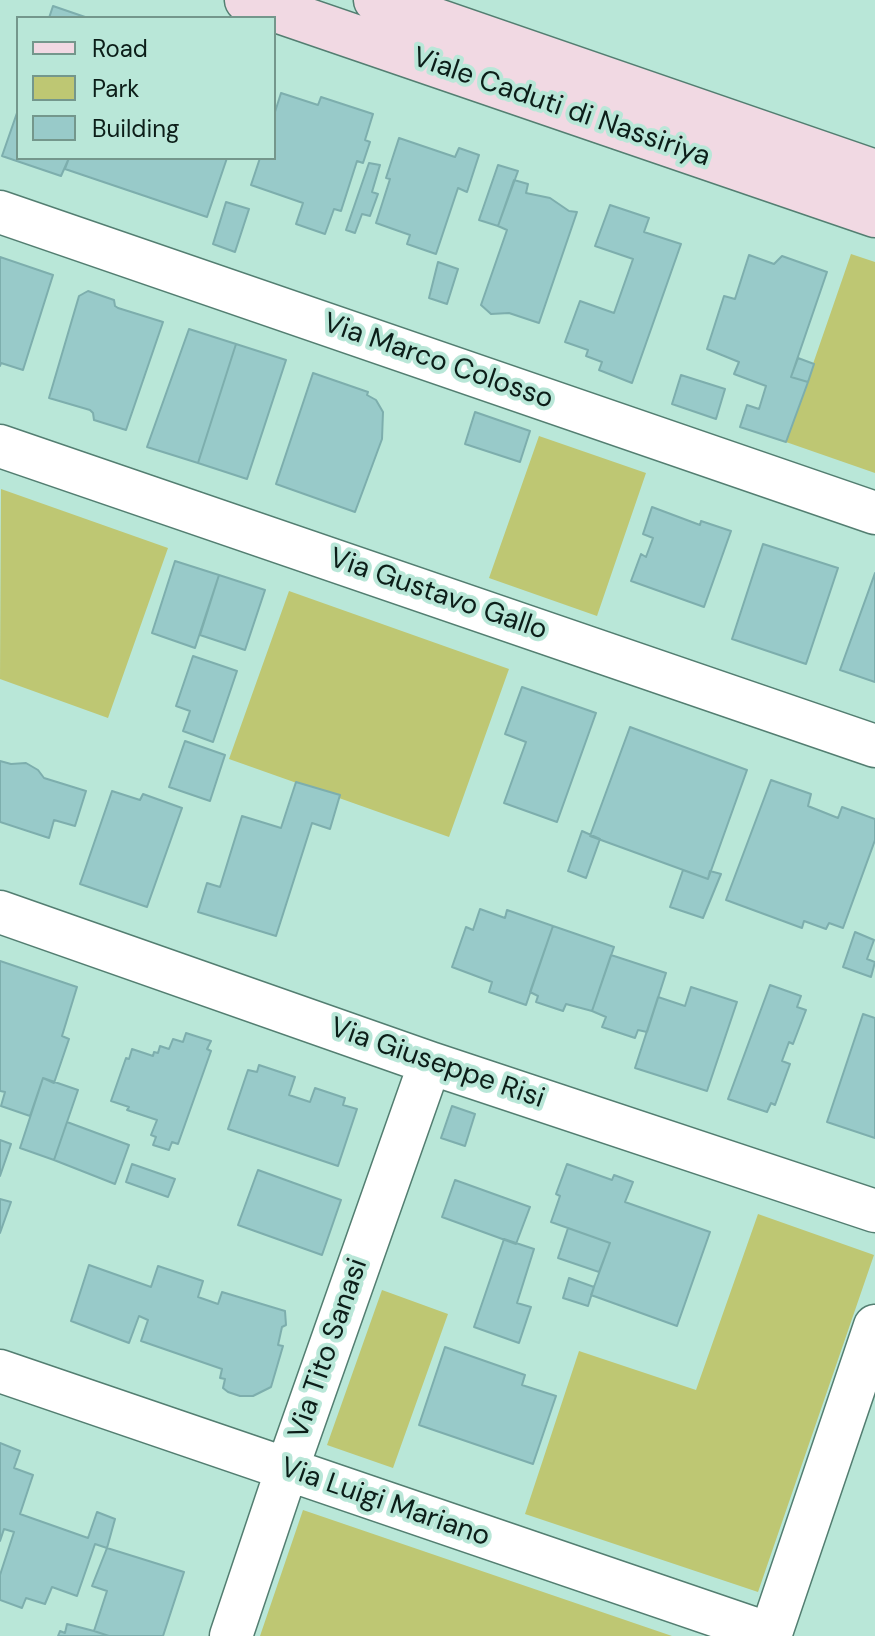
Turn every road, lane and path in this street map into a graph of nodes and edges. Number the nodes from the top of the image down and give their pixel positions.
1 (247, 0) edge
2 (376, 0) edge
3 (875, 172) edge
4 (0, 212) edge
5 (875, 215) edge
6 (0, 446) edge
7 (875, 513) edge
8 (875, 746) edge
9 (0, 912) edge
10 (430, 1063) junction
11 (875, 1211) edge
12 (875, 1326) edge
13 (0, 1371) edge
14 (287, 1469) junction
15 (770, 1635) edge
16 (231, 1636) edge

1 - 5 main road, Viale Caduti di Nassiriya
2 - 3 main road, Viale Caduti di Nassiriya
4 - 7 street, Via Marco Colosso
6 - 8 street, Via Gustavo Gallo
9 - 10 street, Via Giuseppe Risi
10 - 11 street, Via Giuseppe Risi
10 - 14 street, Via Tito Sanasi
12 - 15 street
13 - 14 street, Via Luigi Mariano
14 - 15 street, Via Luigi Mariano
14 - 16 street, Via Tito Sanasi

